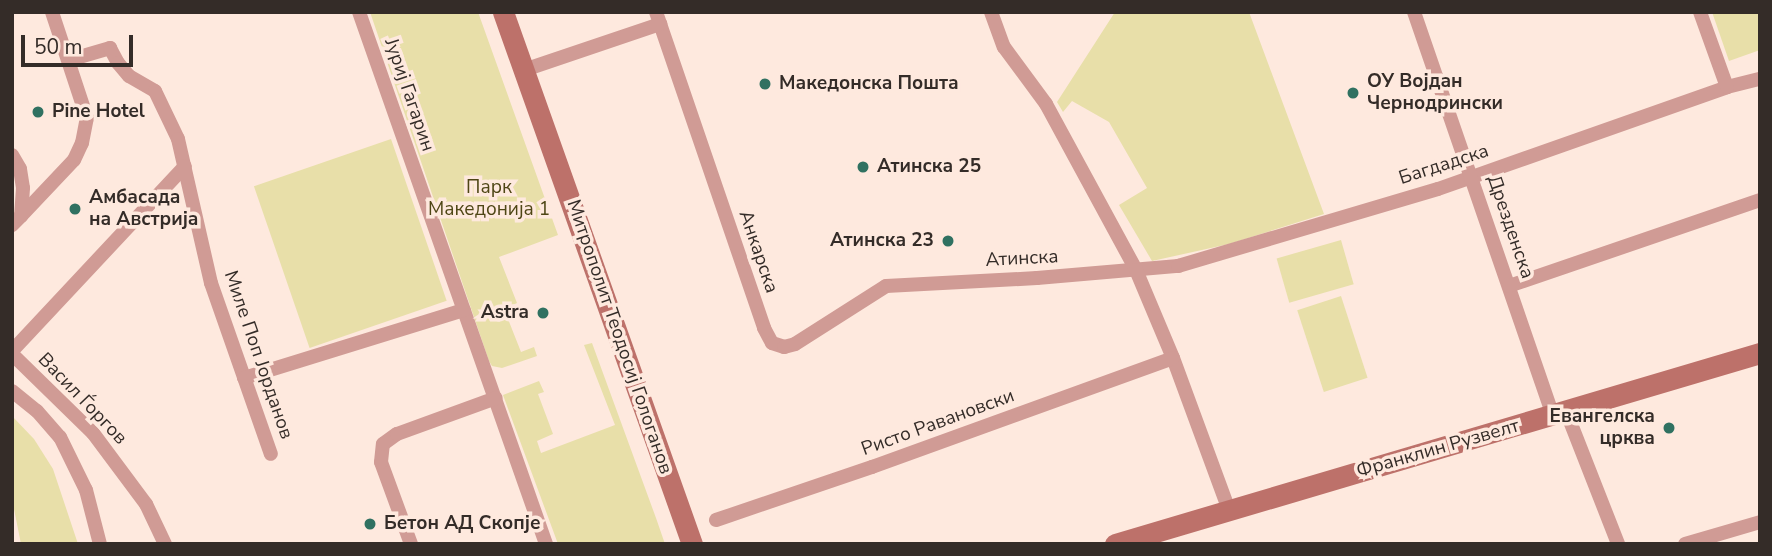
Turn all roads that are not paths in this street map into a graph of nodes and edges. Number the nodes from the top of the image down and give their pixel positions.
1 (52, 12) edge
2 (359, 12) edge
3 (503, 12) edge
4 (991, 12) edge
5 (1414, 12) edge
6 (1700, 12) edge
7 (658, 18) edge
8 (69, 60) junction
9 (524, 70) junction
10 (1760, 79) edge
11 (1727, 87) junction
12 (12, 155) edge
13 (185, 166) junction
14 (1472, 177) junction
15 (1760, 200) edge
16 (17, 221) edge
17 (1136, 271) junction
18 (911, 284) joint
19 (1509, 286) junction
20 (464, 310) junction
21 (12, 352) edge
22 (1760, 353) edge
23 (1173, 358) junction
24 (244, 378) junction
25 (12, 391) edge
26 (496, 398) junction
27 (1560, 413) junction
28 (271, 454) dead end
29 (1229, 510) junction
30 (716, 520) dead end
31 (1760, 522) edge
32 (100, 544) edge
33 (165, 544) edge
34 (411, 544) edge
35 (546, 544) edge
36 (692, 544) edge
37 (1115, 544) edge
38 (1618, 544) edge
39 (1685, 544) edge

1 - 8 street
2 - 20 street, Јуриј Гагарин
3 - 9 street, Митрополит Теодосиј Гологанов
4 - 17 street
5 - 14 street, Дрезденска
6 - 11 street
7 - 9 street, Анкарска
7 - 18 street, Анкарска
8 - 13 street, Миле Поп Јорданов
8 - 16 street
9 - 36 street, Митрополит Теодосиј Гологанов
10 - 11 street, Багдадска
11 - 14 street, Багдадска
12 - 16 street
13 - 21 street
13 - 24 street, Миле Поп Јорданов
14 - 17 street, Багдадска
14 - 19 street, Дрезденска
15 - 19 street
17 - 18 street, Атинска
17 - 23 street
19 - 27 street, Дрезденска
20 - 24 street
20 - 26 street, Јуриј Гагарин
21 - 33 street, Васил Ѓоргов
22 - 27 street, Франклин Рузвелт
23 - 29 street
23 - 30 street, Ристо Равановски
24 - 28 street, Миле Поп Јорданов
25 - 32 street
26 - 34 street
26 - 35 street, Јуриј Гагарин
27 - 29 street, Франклин Рузвелт
27 - 38 street, Дрезденска
29 - 37 street, Франклин Рузвелт
31 - 39 street

